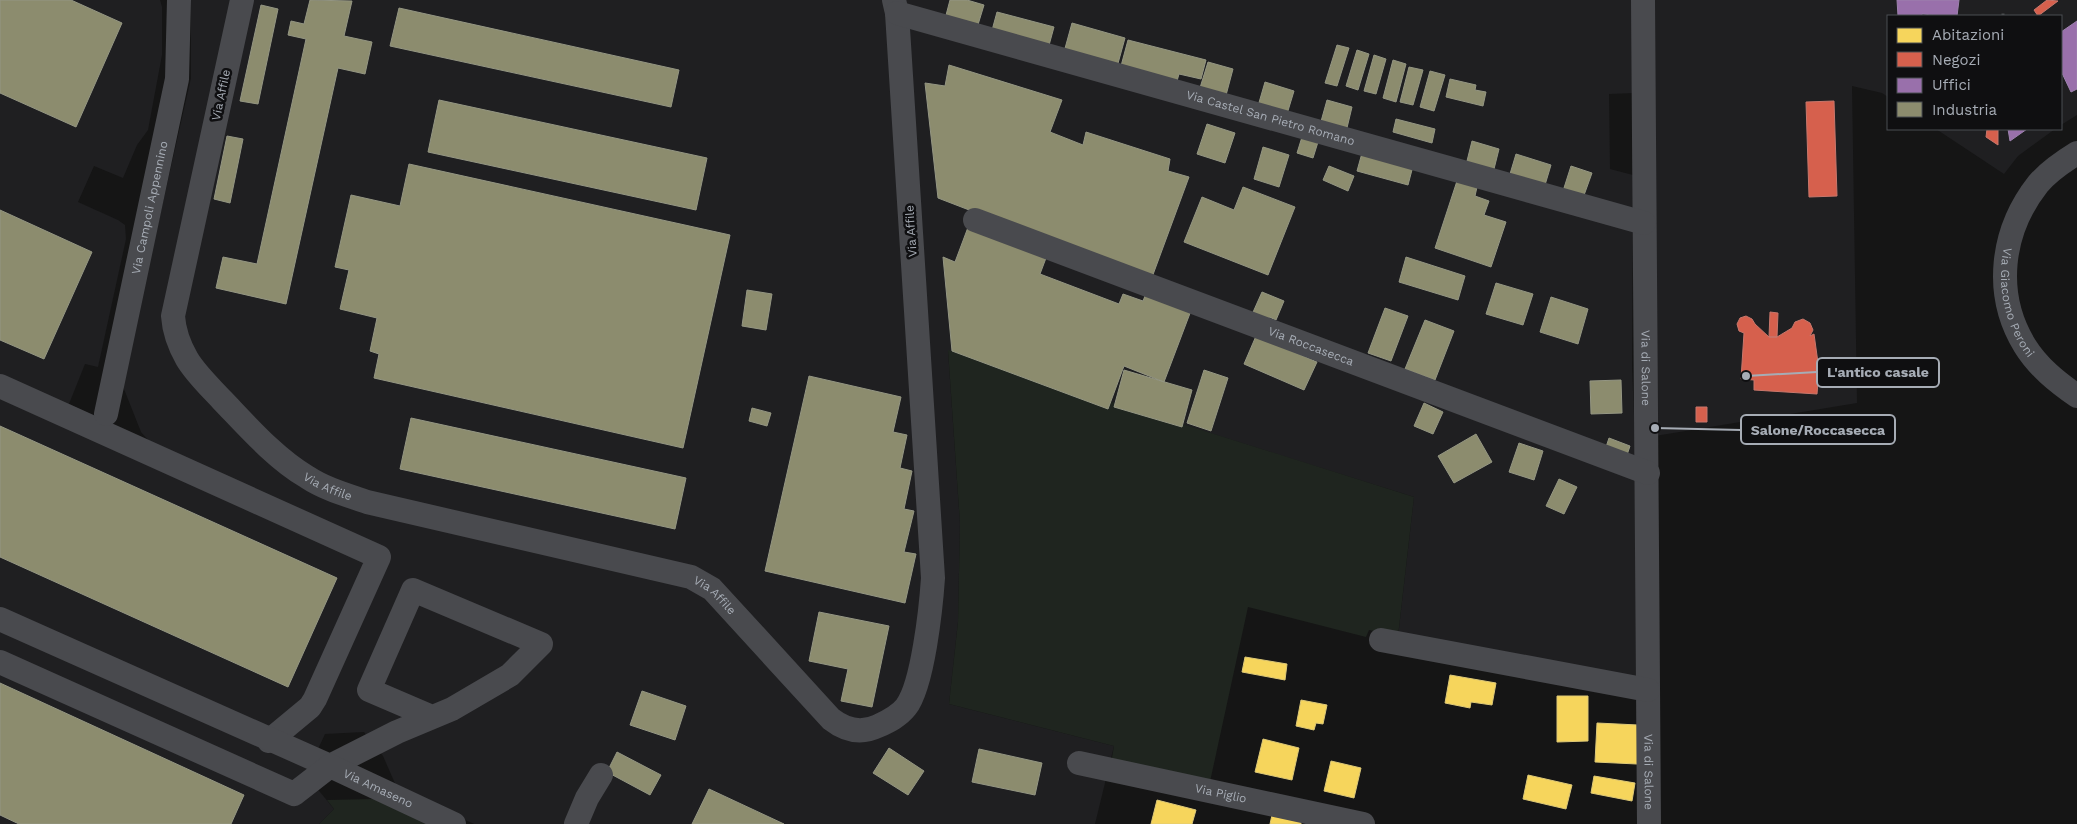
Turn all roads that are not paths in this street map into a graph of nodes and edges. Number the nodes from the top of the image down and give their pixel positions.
1 (179, 0) edge
2 (242, 0) edge
3 (1643, 0) edge
4 (1648, 0) edge
5 (895, 6) edge
6 (1642, 27) junction
7 (2077, 153) edge
8 (975, 220) dead end
9 (1644, 223) junction
10 (0, 386) edge
11 (2077, 396) edge
12 (106, 414) dead end
13 (1648, 473) junction
14 (0, 619) edge
15 (1381, 640) dead end
16 (0, 662) edge
17 (1648, 690) junction
18 (402, 706) junction
19 (432, 717) junction
20 (269, 741) junction
21 (353, 756) junction
22 (1079, 763) dead end
23 (330, 766) junction
24 (601, 775) dead end
25 (454, 824) edge
26 (576, 824) edge
27 (1363, 824) edge
28 (1649, 824) edge

1 - 12 street, Via Campoli Appennino
2 - 5 street, Via Affile
3 - 6 street, Via di Salone
4 - 6 street
5 - 9 street, Via Castel San Pietro Romano
6 - 9 street, Via di Salone
7 - 11 street, Via Giacomo Peroni
8 - 13 street, Via Roccasecca
9 - 13 street, Via di Salone
10 - 20 street
13 - 17 street, Via di Salone
14 - 20 street, Via Amaseno
15 - 17 street
16 - 23 street
17 - 28 street, Via di Salone
18 - 19 street
18 - 19 street
18 - 21 street
19 - 21 street
20 - 23 street, Via Amaseno
21 - 23 street
22 - 27 street, Via Piglio
23 - 25 street, Via Amaseno
24 - 26 street

